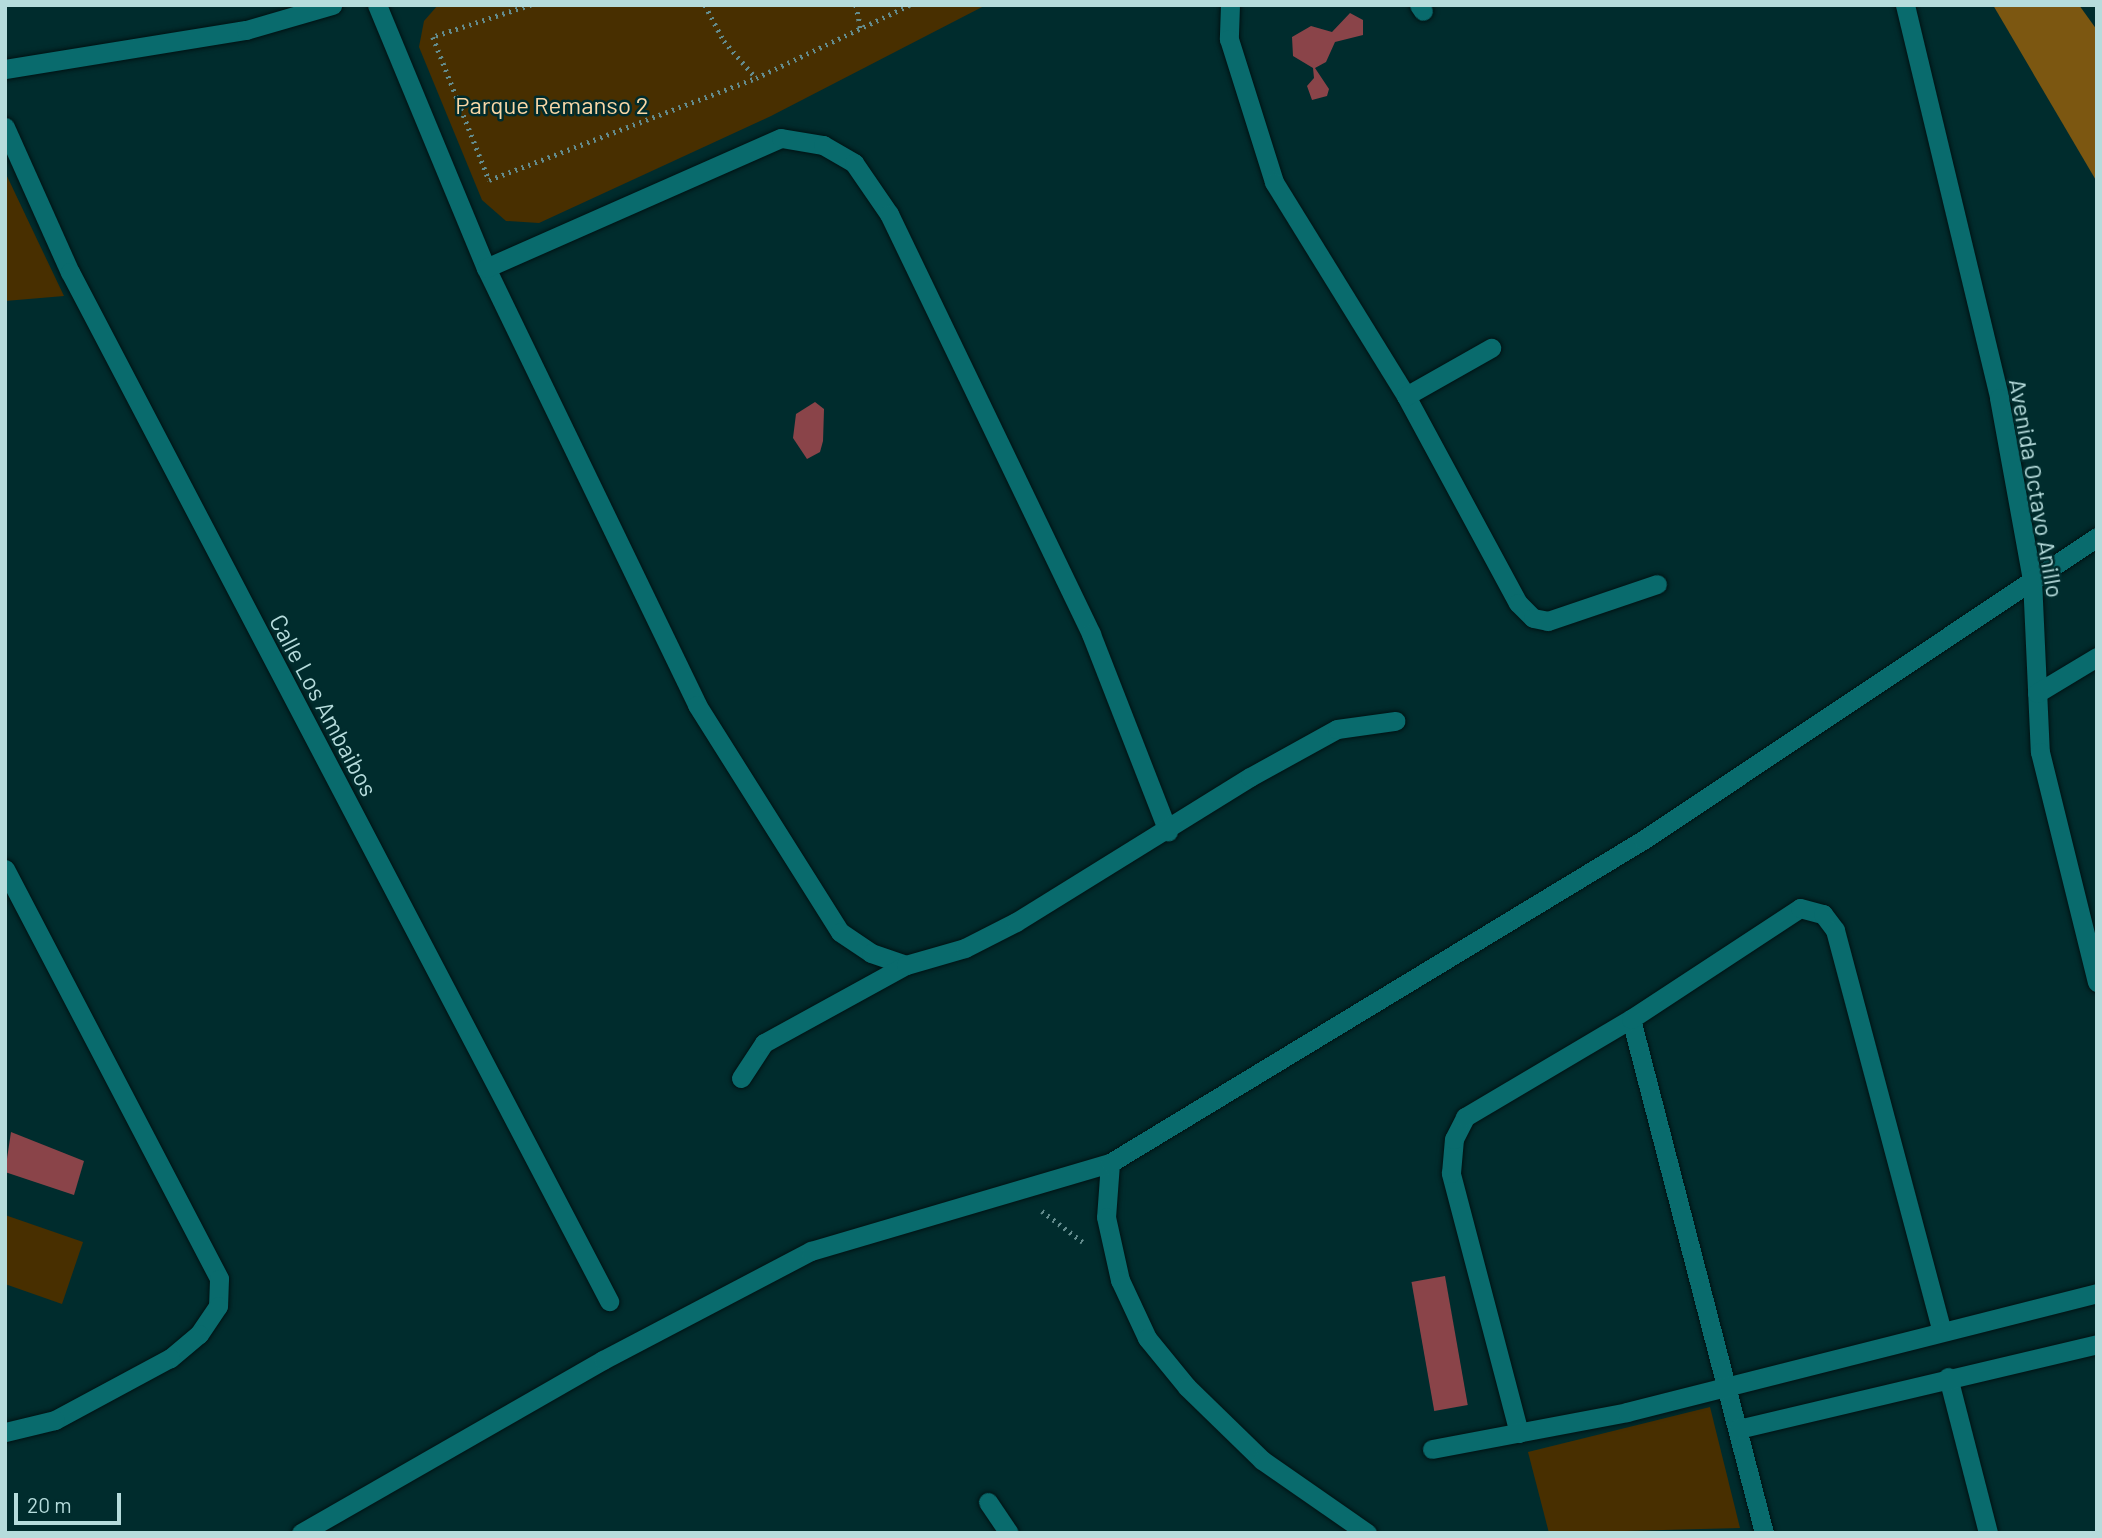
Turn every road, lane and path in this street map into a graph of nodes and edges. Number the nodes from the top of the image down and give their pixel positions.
1 (332, 5) edge
2 (377, 5) edge
3 (531, 5) edge
4 (705, 5) edge
5 (856, 5) edge
6 (910, 5) edge
7 (1230, 5) edge
8 (1905, 5) edge
9 (860, 29) junction
10 (5, 69) edge
11 (756, 78) junction
12 (5, 127) edge
13 (486, 268) junction
14 (1490, 348) dead end
15 (1406, 397) junction
16 (2097, 537) edge
17 (2032, 579) junction
18 (1657, 584) dead end
19 (2097, 657) edge
20 (2037, 694) junction
21 (1395, 721) dead end
22 (1168, 832) junction
23 (5, 869) edge
24 (906, 965) junction
25 (2097, 982) edge
26 (1630, 1019) junction
27 (741, 1078) dead end
28 (1110, 1163) junction
29 (1010, 1194) junction
30 (1120, 1280) junction
31 (2097, 1293) edge
32 (609, 1301) dead end
33 (1942, 1331) junction
34 (2097, 1344) edge
35 (1948, 1377) junction
36 (1727, 1386) junction
37 (1738, 1429) junction
38 (5, 1432) edge
39 (1518, 1433) junction
40 (1432, 1449) dead end
41 (988, 1502) dead end
42 (301, 1533) edge
43 (1009, 1533) edge
44 (1367, 1533) edge
45 (1764, 1533) edge
46 (1988, 1533) edge

1 - 10 street
2 - 13 street
3 - 11 path
4 - 11 path
5 - 9 path
6 - 9 path
7 - 15 street
8 - 17 street, Avenida Octavo Anillo
9 - 11 path
12 - 32 street, Calle Los Ambaibos
13 - 22 street
13 - 24 street
14 - 15 street
15 - 18 street
16 - 17 street
17 - 20 street, Avenida Octavo Anillo
17 - 28 street
19 - 20 street
20 - 25 street, Avenida Octavo Anillo
21 - 22 street
22 - 24 street
23 - 38 street
24 - 27 street
26 - 33 street
26 - 36 street
26 - 39 street
28 - 29 street
28 - 30 street
29 - 30 path
29 - 42 street
30 - 44 street
31 - 33 street
33 - 36 street
34 - 35 street
35 - 37 street
35 - 46 street
36 - 37 street
36 - 39 street
37 - 45 street
39 - 40 street
41 - 43 street

